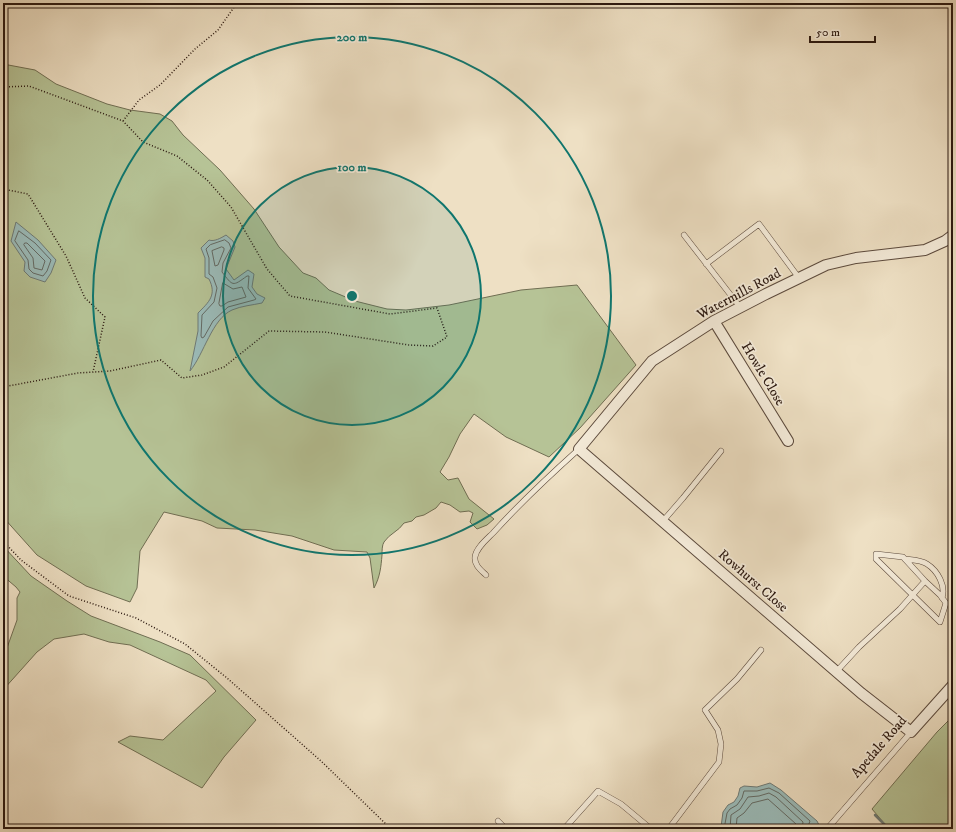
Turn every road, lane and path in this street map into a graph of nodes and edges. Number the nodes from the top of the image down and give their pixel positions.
1 (237, 3) edge
2 (3, 87) edge
3 (123, 121) junction
4 (3, 189) edge
5 (684, 235) dead end
6 (953, 235) edge
7 (706, 264) junction
8 (799, 278) junction
9 (740, 308) junction
10 (714, 321) junction
11 (93, 372) junction
12 (3, 387) edge
13 (788, 440) dead end
14 (579, 449) junction
15 (720, 450) dead end
16 (663, 521) junction
17 (3, 541) edge
18 (905, 559) junction
19 (486, 575) dead end
20 (925, 581) junction
21 (913, 594) junction
22 (942, 598) junction
23 (761, 650) dead end
24 (836, 672) junction
25 (953, 685) edge
26 (911, 732) junction
27 (498, 821) dead end
28 (391, 829) edge
29 (506, 829) edge
30 (564, 829) edge
31 (651, 829) edge
32 (671, 829) edge
33 (827, 829) edge

1 - 3 path
2 - 3 path
3 - 11 path
4 - 11 path
5 - 7 lane
6 - 8 street, Watermills Road
7 - 8 lane
7 - 9 lane
8 - 9 street, Watermills Road
9 - 10 street, Watermills Road
10 - 13 street, Howle Close
10 - 14 street, Watermills Road
11 - 12 path
14 - 16 street, Rowhurst Close
14 - 19 lane
15 - 16 lane
16 - 24 street, Rowhurst Close
17 - 28 path
18 - 20 lane
18 - 21 lane
18 - 22 lane
20 - 21 lane
20 - 22 lane
21 - 22 lane
21 - 24 lane
23 - 32 lane
24 - 26 street, Rowhurst Close
25 - 26 street, Apedale Road
26 - 33 lane, Apedale Road
27 - 29 lane
30 - 31 lane

